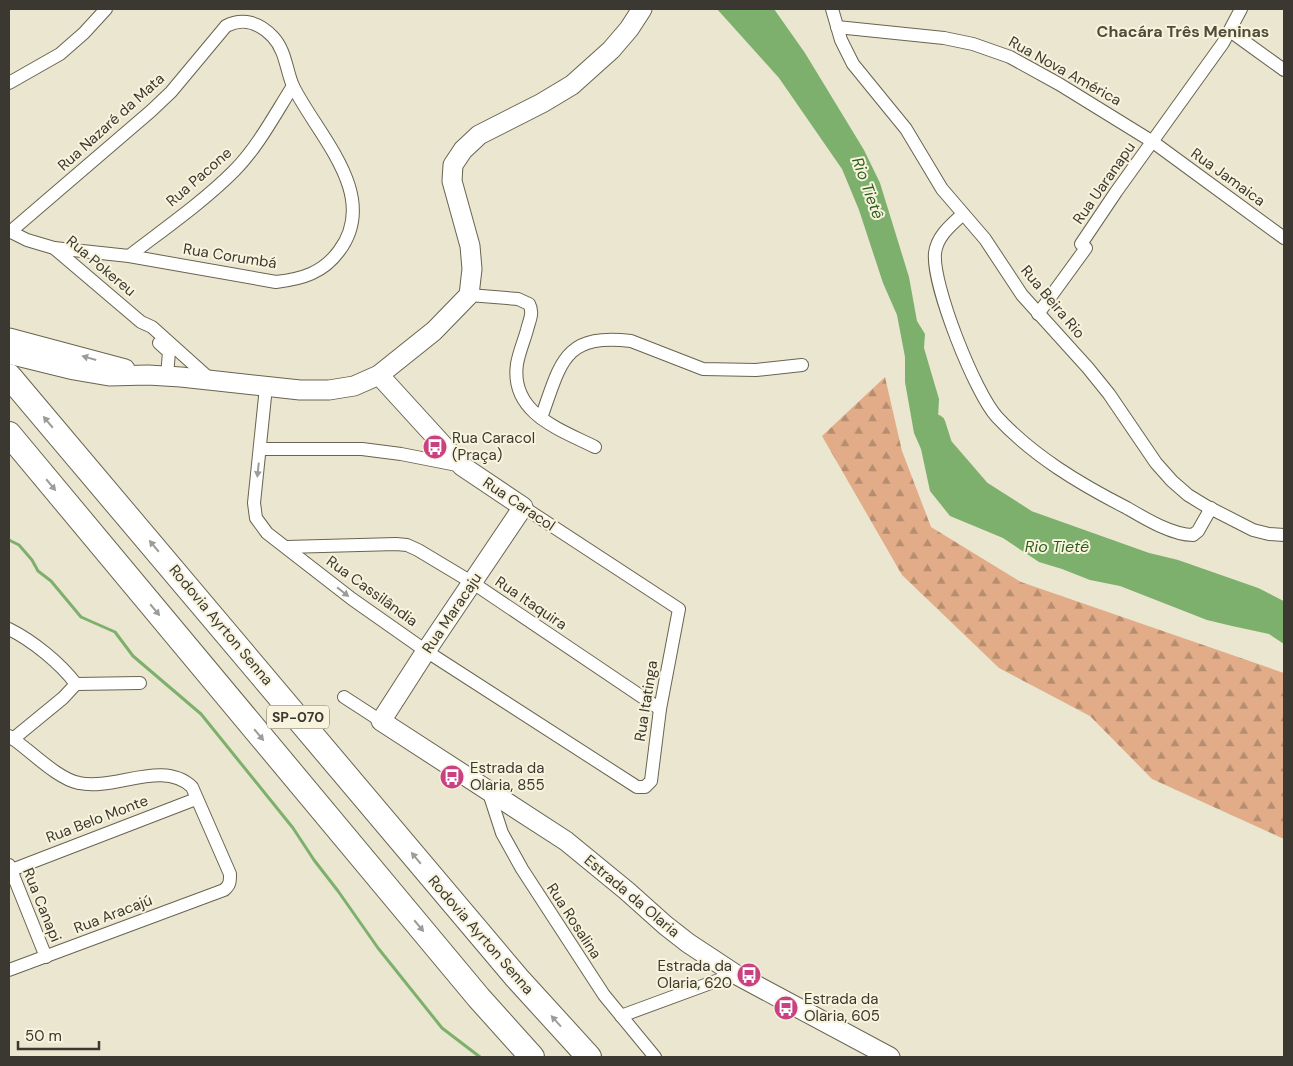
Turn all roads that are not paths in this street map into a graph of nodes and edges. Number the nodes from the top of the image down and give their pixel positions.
1 (106, 9) edge
2 (642, 9) edge
3 (832, 9) edge
4 (1241, 9) edge
5 (252, 22) joint
6 (837, 27) junction
7 (1230, 31) junction
8 (1260, 53) junction
9 (1284, 61) edge
10 (1284, 70) edge
11 (9, 83) edge
12 (293, 86) junction
13 (1153, 142) junction
14 (963, 214) junction
15 (10, 231) edge
16 (1284, 238) edge
17 (54, 248) junction
18 (129, 256) junction
19 (469, 295) junction
20 (1038, 314) junction
21 (142, 322) junction
22 (9, 338) edge
23 (9, 354) edge
24 (802, 365) dead end
25 (148, 375) junction
26 (379, 375) junction
27 (9, 376) edge
28 (167, 376) junction
29 (210, 380) junction
30 (266, 387) junction
31 (541, 418) junction
32 (9, 434) edge
33 (594, 447) dead end
34 (260, 449) junction
35 (462, 466) junction
36 (523, 507) junction
37 (1211, 508) junction
38 (1284, 535) edge
39 (286, 547) junction
40 (473, 583) junction
41 (678, 609) joint
42 (9, 628) edge
43 (426, 651) junction
44 (140, 683) dead end
45 (76, 684) junction
46 (344, 697) dead end
47 (660, 709) junction
48 (381, 721) junction
49 (11, 738) edge
50 (637, 787) joint
51 (488, 790) junction
52 (196, 798) junction
53 (9, 869) edge
54 (46, 956) junction
55 (9, 970) edge
56 (735, 974) junction
57 (620, 1016) junction
58 (532, 1057) edge
59 (589, 1057) edge
60 (655, 1057) edge
61 (890, 1057) edge

1 - 11 street
2 - 19 main road
3 - 6 street, Rua Beira Rio
4 - 7 street, Rua Uaranapu
5 - 12 street, Rua Corumbá
5 - 15 street, Rua Nazaré da Mata
6 - 13 street, Rua Nova América
6 - 14 street, Rua Beira Rio
7 - 8 street
7 - 13 street, Rua Uaranapu
8 - 9 street
8 - 10 street
12 - 18 street, Rua Pacone
12 - 18 street, Rua Corumbá
13 - 16 street, Rua Jamaica
13 - 20 street, Rua Uaranapu
14 - 20 street, Rua Beira Rio
14 - 37 street
15 - 17 street, Rua Pokereu
17 - 18 street, Rua Corumbá
17 - 21 street, Rua Pokereu
19 - 26 main road
19 - 31 street
20 - 37 street, Rua Beira Rio
21 - 28 street, Rua Pokereu
21 - 29 street, Rua Pokereu
25 -> 22 main road
23 - 25 main road
24 - 31 street
25 - 28 main road
26 - 30 main road
26 - 35 main road, Rua Caracol
59 -> 27 highway, Rodovia Ayrton Senna / SP-070
28 - 29 main road
29 - 30 main road
30 - 34 street, Rua Cassilândia
31 - 33 street
32 -> 58 highway, SP-070
34 - 35 street
34 -> 39 street, Rua Cassilândia
35 - 36 main road, Rua Caracol
36 - 40 main road, Rua Maracaju
36 - 41 street, Rua Caracol
37 - 38 street, Rua Beira Rio
39 - 40 street, Rua Itaquira
39 -> 43 street, Rua Cassilândia
40 - 43 main road, Rua Maracaju
40 - 47 street, Rua Itaquira
41 - 47 street, Rua Itatinga
42 - 45 street
43 - 48 main road, Rua Maracaju
43 - 50 street, Rua Cassilândia
44 - 45 street
45 - 49 street
46 - 48 street
47 - 50 street, Rua Itatinga
48 - 51 main road, Estrada da Olaria
49 - 52 street
51 - 56 main road, Estrada da Olaria
51 - 57 street, Rua Rosalina
52 - 53 street, Rua Belo Monte
52 - 54 street, Rua Aracajú
53 - 54 street, Rua Canapi
54 - 55 street, Rua Aracajú
56 - 57 street
56 - 61 main road, Estrada da Olaria
57 - 60 street, Rua Rosalina

